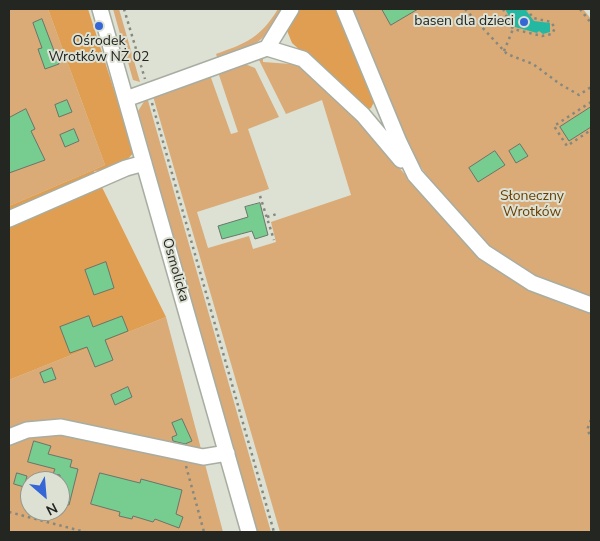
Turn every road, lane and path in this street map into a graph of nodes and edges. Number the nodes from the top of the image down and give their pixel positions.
1 (100, 9) edge
2 (124, 9) edge
3 (291, 9) edge
4 (344, 9) edge
5 (465, 9) edge
6 (503, 9) edge
7 (527, 9) edge
8 (580, 9) edge
9 (591, 23) edge
10 (513, 29) junction
11 (267, 48) junction
12 (504, 51) junction
13 (591, 87) edge
14 (148, 90) junction
15 (126, 99) junction
16 (591, 102) edge
17 (591, 130) edge
18 (586, 133) junction
19 (591, 136) edge
20 (144, 163) junction
21 (415, 174) junction
22 (260, 196) dead end
23 (277, 214) dead end
24 (267, 217) junction
25 (9, 219) edge
26 (274, 240) dead end
27 (591, 306) edge
28 (591, 420) edge
29 (591, 436) edge
30 (9, 438) edge
31 (182, 452) junction
32 (226, 453) junction
33 (9, 512) edge
34 (85, 532) edge
35 (204, 532) edge
36 (249, 532) edge
37 (274, 532) edge

1 - 15 street, Osmolicka
2 - 14 path
3 - 11 street
4 - 21 street
5 - 12 path
6 - 10 path
7 - 10 path
8 - 9 path
10 - 12 path
11 - 14 street
11 - 21 street
12 - 13 path
14 - 15 street
14 - 37 path
15 - 20 street, Osmolicka
16 - 18 path
17 - 18 path
18 - 19 path
20 - 25 street
20 - 32 street, Osmolicka
21 - 27 street
22 - 24 path
23 - 24 path
24 - 26 path
28 - 29 path
30 - 31 street
31 - 32 street
31 - 35 path
32 - 36 street, Osmolicka
33 - 34 path

